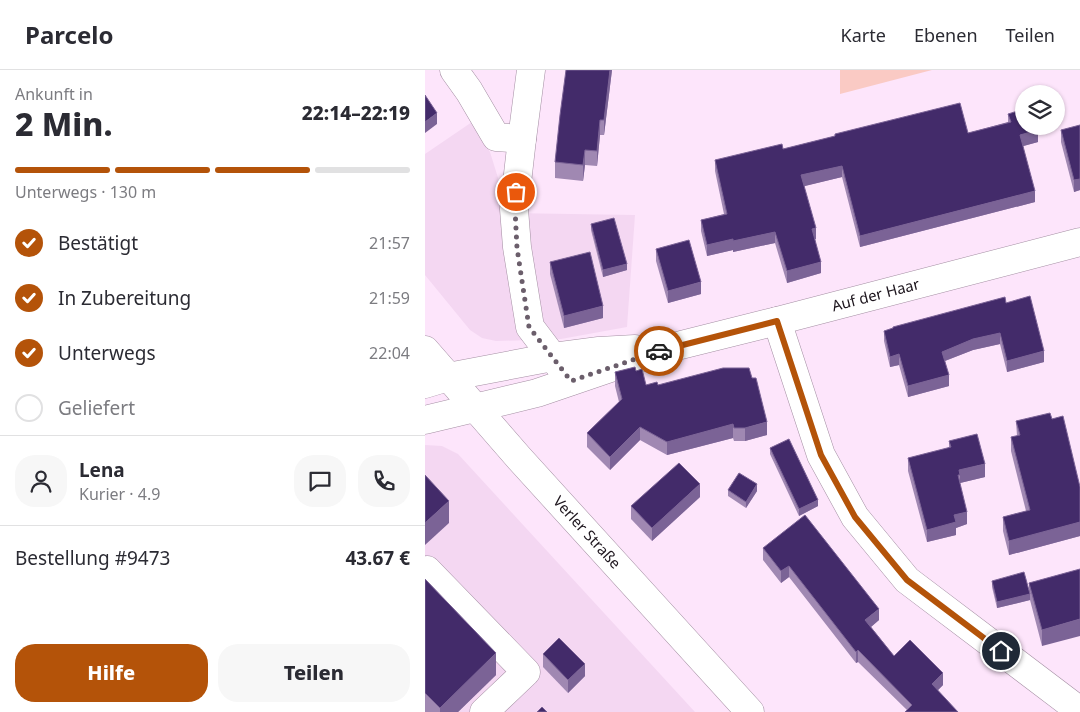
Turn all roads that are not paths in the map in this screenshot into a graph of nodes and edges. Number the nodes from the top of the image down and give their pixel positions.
1 (454, 70) edge
2 (531, 70) edge
3 (522, 139) junction
4 (1080, 242) edge
5 (777, 321) junction
6 (669, 348) junction
7 (425, 350) edge
8 (553, 357) junction
9 (437, 381) edge
10 (571, 381) junction
11 (475, 408) junction
12 (425, 420) edge
13 (427, 570) dead end
14 (1080, 711) edge
15 (483, 712) edge
16 (749, 712) edge

1 - 3 street
2 - 3 street
3 - 8 street
4 - 5 street, Auf der Haar
5 - 6 street, Auf der Haar
5 - 14 street
6 - 8 street, Auf der Haar
6 - 10 street, Auf der Haar
7 - 9 street, Verler Straße
8 - 9 street, Auf der Haar
8 - 10 street
9 - 11 street, Verler Straße
10 - 11 street, Auf der Haar
11 - 12 street, Auf der Haar
11 - 16 street, Verler Straße
13 - 15 street

